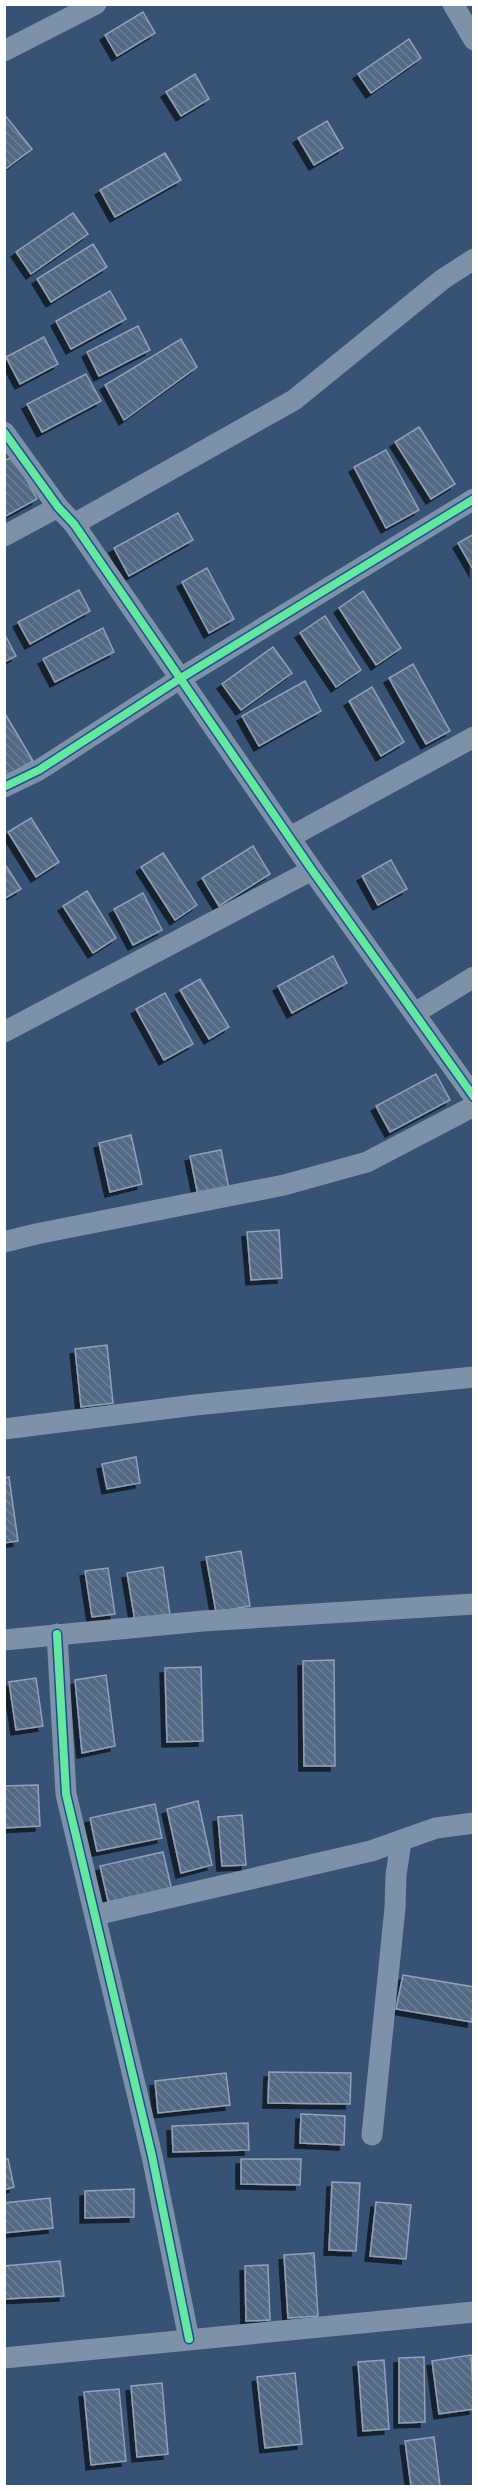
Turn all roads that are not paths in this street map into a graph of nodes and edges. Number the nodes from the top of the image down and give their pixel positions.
1 (96, 4) edge
2 (453, 4) edge
3 (474, 40) edge
4 (4, 51) edge
5 (474, 259) edge
6 (4, 432) edge
7 (474, 500) edge
8 (58, 507) junction
9 (74, 524) junction
10 (4, 536) edge
11 (182, 678) junction
12 (474, 737) edge
13 (4, 787) edge
14 (290, 837) junction
15 (312, 870) junction
16 (474, 977) edge
17 (416, 1013) junction
18 (4, 1032) edge
19 (474, 1097) edge
20 (474, 1106) edge
21 (4, 1242) edge
22 (474, 1377) edge
23 (4, 1429) edge
24 (474, 1604) edge
25 (57, 1634) junction
26 (4, 1640) edge
27 (474, 1822) edge
28 (401, 1842) junction
29 (371, 1851) junction
30 (396, 1875) junction
31 (95, 1916) junction
32 (372, 2135) dead end
33 (474, 2313) edge
34 (189, 2339) junction
35 (4, 2358) edge

1 - 4 street
2 - 3 street
5 - 9 street
6 - 8 street
7 - 11 street
8 - 9 street
8 - 10 street
9 - 11 street
11 - 13 street
11 - 14 street
12 - 14 street
14 - 15 street
15 - 17 street
15 - 18 street
16 - 17 street
17 - 19 street
20 - 21 street
22 - 23 street
24 - 25 street
25 - 26 street
25 - 31 street
27 - 28 street
28 - 29 street
28 - 30 street
29 - 30 street
29 - 31 street
30 - 32 street
31 - 34 street
33 - 34 street
34 - 35 street

